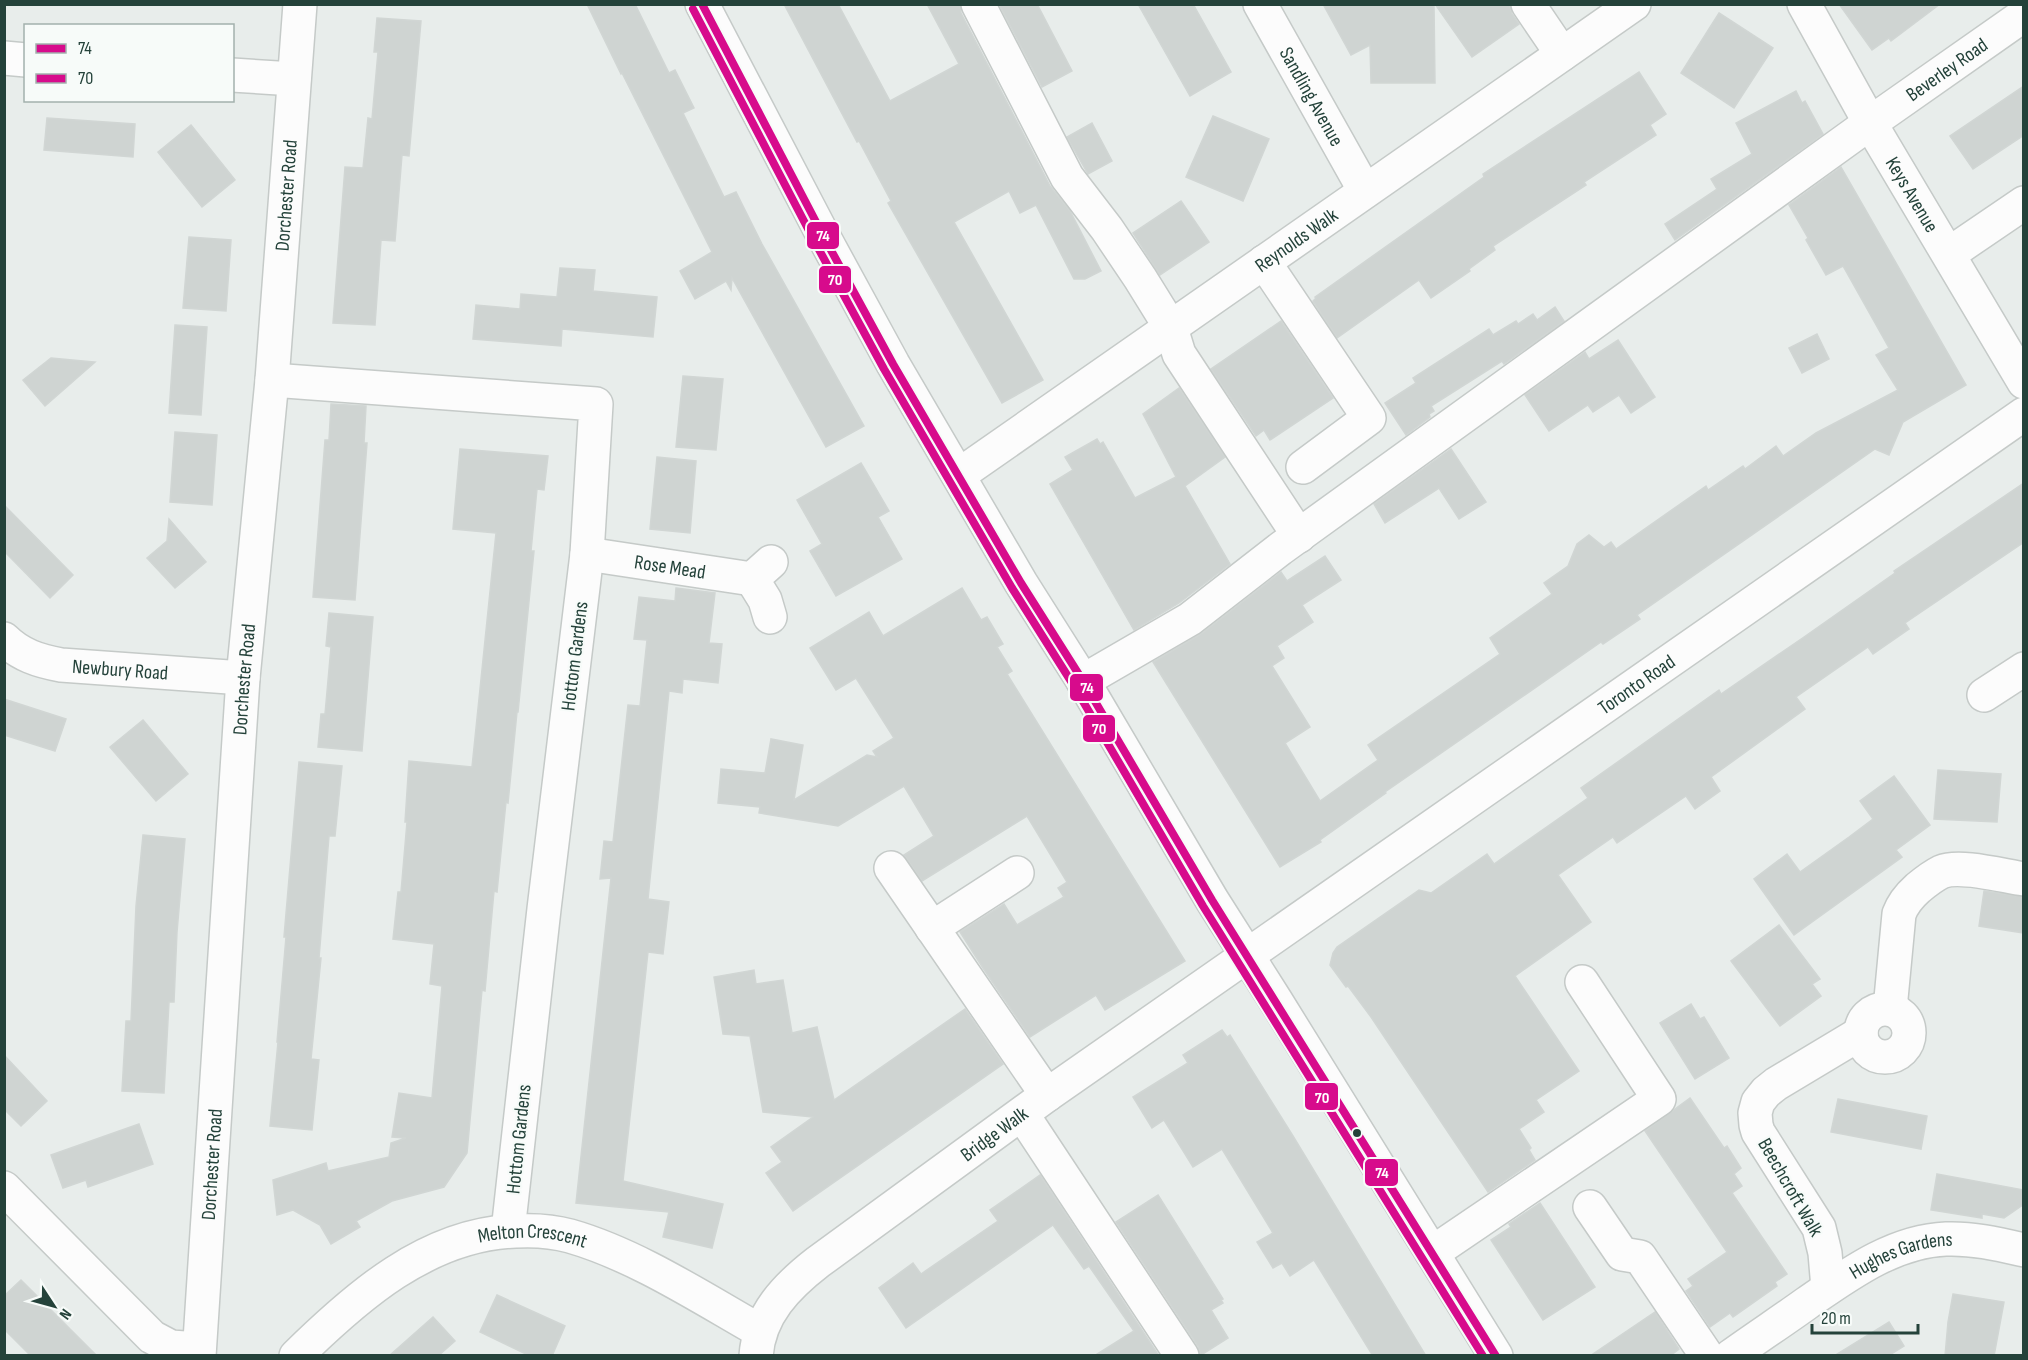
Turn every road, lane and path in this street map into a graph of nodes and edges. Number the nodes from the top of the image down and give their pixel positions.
1 (300, 4) edge
2 (702, 4) edge
3 (978, 4) edge
4 (1260, 4) edge
5 (1528, 4) edge
6 (1634, 4) edge
7 (1804, 4) edge
8 (2024, 15) edge
9 (1563, 54) junction
10 (4, 58) edge
11 (24, 60) edge
12 (234, 75) edge
13 (294, 79) junction
14 (1870, 123) junction
15 (1365, 190) junction
16 (2024, 203) edge
17 (1949, 254) junction
18 (1264, 262) junction
19 (1172, 328) junction
20 (272, 380) junction
21 (2024, 382) edge
22 (2024, 414) edge
23 (1304, 467) dead end
24 (959, 475) junction
25 (1299, 536) junction
26 (586, 554) junction
27 (770, 617) dead end
28 (4, 639) edge
29 (2023, 671) edge
30 (243, 678) junction
31 (1083, 681) junction
32 (1984, 695) dead end
33 (891, 868) dead end
34 (1017, 873) dead end
35 (2024, 879) edge
36 (932, 928) junction
37 (1247, 955) junction
38 (1582, 981) dead end
39 (1890, 1009) junction
40 (1860, 1033) junction
41 (1034, 1104) junction
42 (4, 1188) edge
43 (1590, 1207) dead end
44 (508, 1231) junction
45 (2024, 1250) edge
46 (1432, 1253) junction
47 (1828, 1288) junction
48 (758, 1343) edge
49 (199, 1352) edge
50 (296, 1356) edge
51 (1182, 1356) edge
52 (1496, 1356) edge
53 (1707, 1356) edge
54 (1731, 1356) edge

1 - 13 street, Dorchester Road
2 - 24 street
3 - 19 street
4 - 15 street, Sandling Avenue
5 - 9 street
6 - 9 street, Reynolds Walk
7 - 14 street, Keys Avenue
8 - 14 street, Beverley Road
9 - 15 street, Reynolds Walk
10 - 11 street
12 - 13 street
13 - 20 street, Dorchester Road
14 - 17 street, Keys Avenue
14 - 25 street, Beverley Road
15 - 18 street, Reynolds Walk
16 - 17 street
17 - 21 street, Keys Avenue
18 - 19 street, Reynolds Walk
18 - 23 street
19 - 24 street, Reynolds Walk
19 - 25 street
20 - 26 street, Hottom Gardens
20 - 30 street, Dorchester Road
22 - 37 street, Toronto Road
24 - 31 street
25 - 31 street, Beverley Road
26 - 27 street, Rose Mead
26 - 44 street, Hottom Gardens
28 - 30 street, Newbury Road
29 - 32 street
30 - 49 street, Dorchester Road
31 - 37 street
33 - 36 street
34 - 36 street
35 - 39 street
36 - 41 street
37 - 41 street, Bridge Walk
37 - 46 street
38 - 46 street
39 - 40 street, Beechcroft Walk
39 - 40 street
40 - 47 street, Beechcroft Walk
41 - 48 street, Bridge Walk
41 - 51 street
42 - 49 street
43 - 53 street
44 - 48 street, Melton Crescent
44 - 50 street, Melton Crescent
45 - 47 street, Hughes Gardens
46 - 52 street
47 - 54 street, Hughes Gardens

